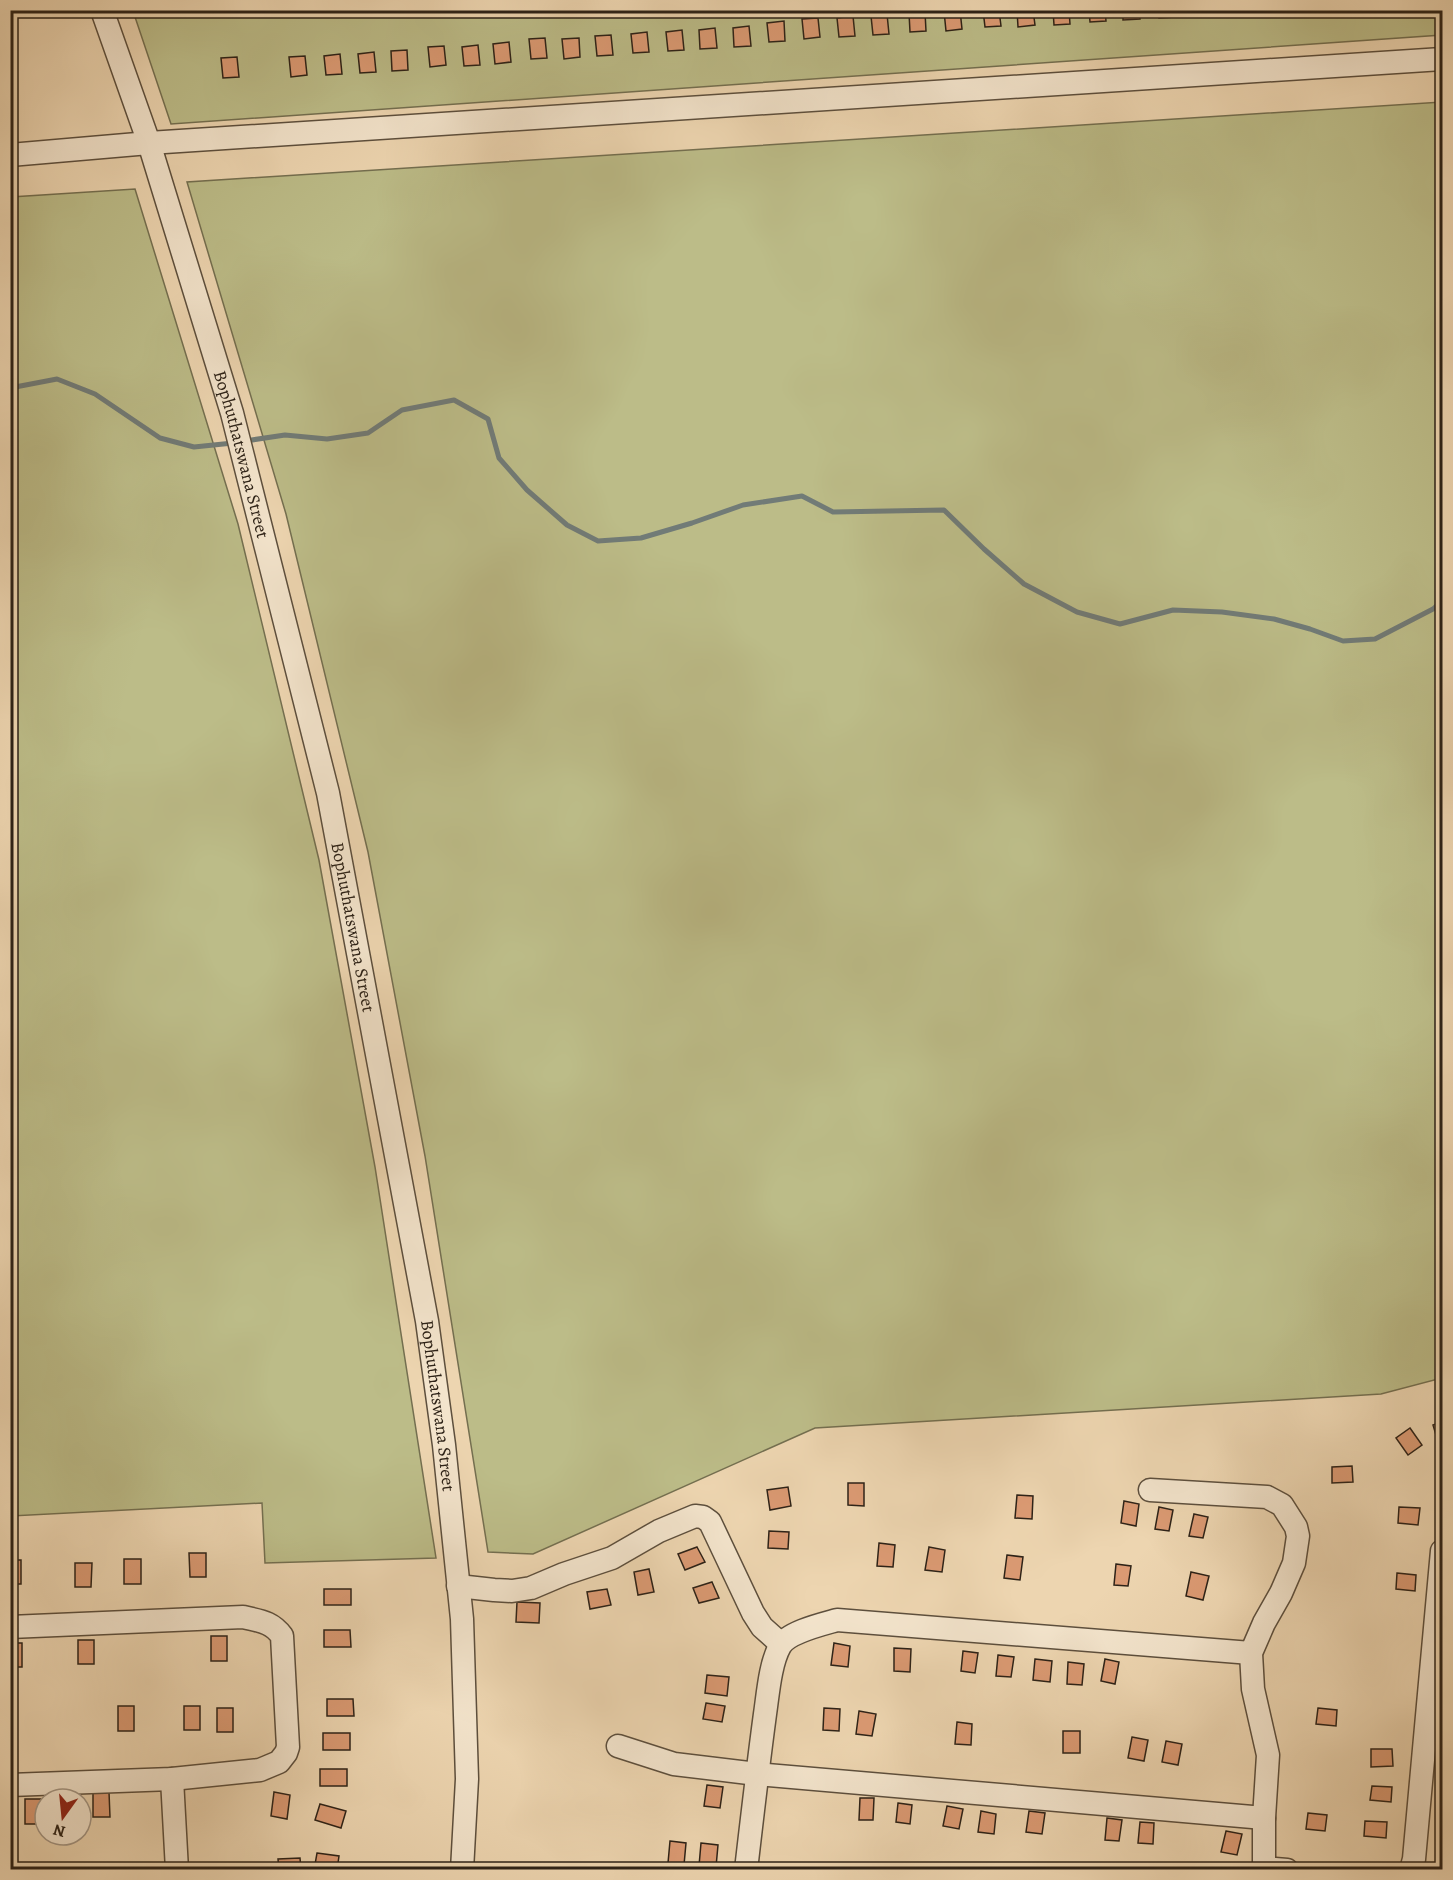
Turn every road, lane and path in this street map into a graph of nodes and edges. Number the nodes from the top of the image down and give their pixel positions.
1 (102, 10) edge
2 (1443, 59) edge
3 (149, 143) junction
4 (10, 155) edge
5 (1150, 1490) dead end
6 (1443, 1551) edge
7 (458, 1586) junction
8 (10, 1627) edge
9 (781, 1644) junction
10 (1251, 1653) junction
11 (618, 1746) dead end
12 (757, 1774) junction
13 (172, 1779) junction
14 (10, 1785) edge
15 (1264, 1818) junction
16 (177, 1869) edge
17 (462, 1869) edge
18 (746, 1869) edge
19 (1264, 1869) edge
20 (1287, 1869) edge
21 (1410, 1869) edge

1 - 3 street, Bophuthatswana Street
2 - 3 street
3 - 4 street
3 - 7 street, Bophuthatswana Street
5 - 10 street
6 - 21 street
7 - 9 street
7 - 17 street, Bophuthatswana Street
8 - 13 street
9 - 10 street
9 - 12 street
10 - 15 street
11 - 12 street
12 - 15 street
12 - 18 street
13 - 14 street
13 - 16 street
15 - 19 street
19 - 20 street

